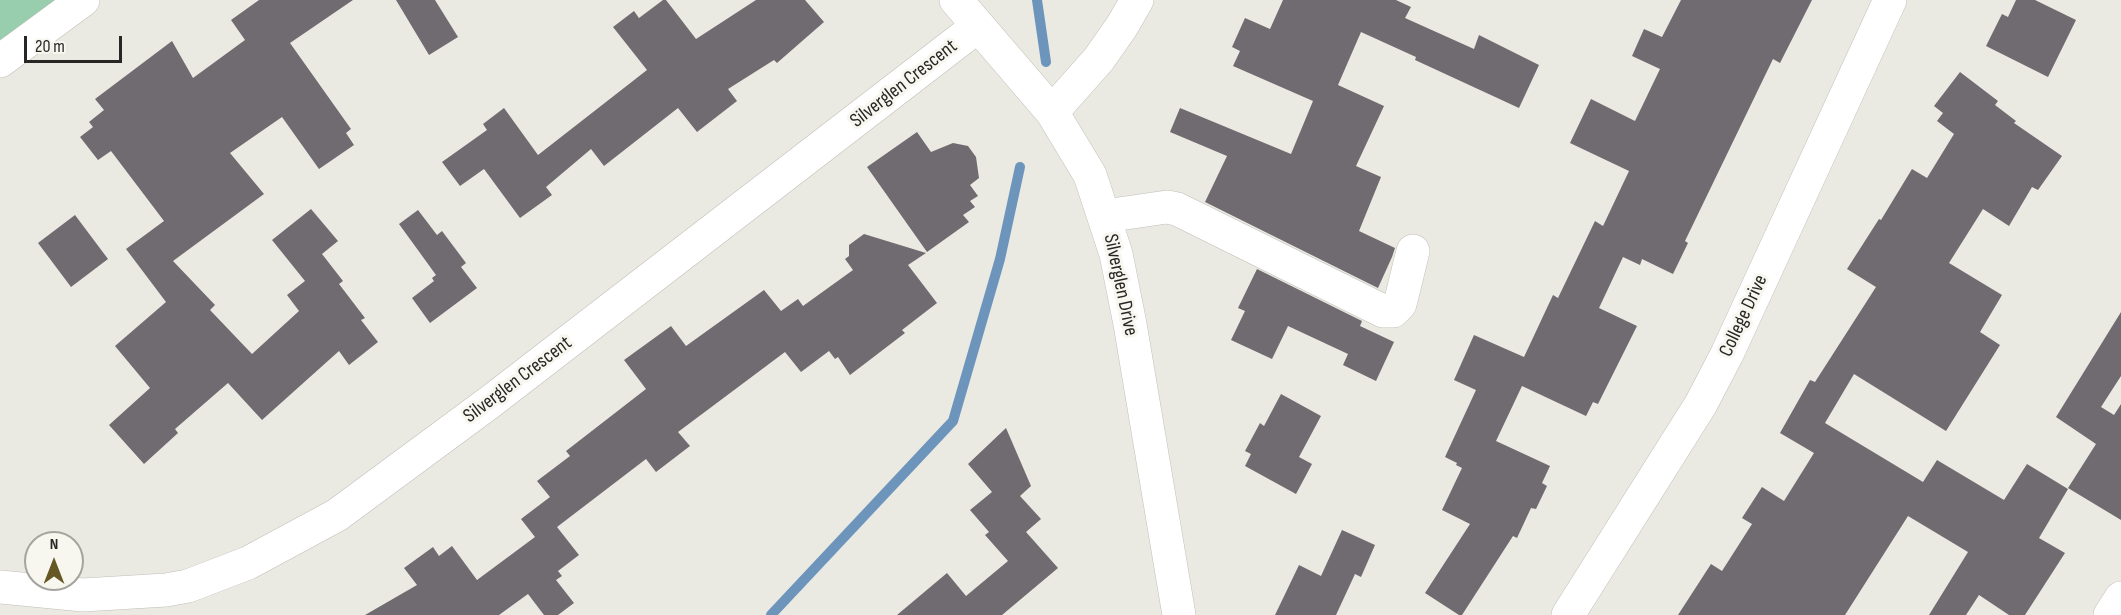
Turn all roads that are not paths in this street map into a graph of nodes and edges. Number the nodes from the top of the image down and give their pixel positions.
1 (84, 0) edge
2 (956, 0) edge
3 (1137, 0) edge
4 (1890, 0) edge
5 (978, 26) junction
6 (0, 61) edge
7 (1052, 112) junction
8 (1105, 216) junction
9 (1413, 251) dead end
10 (0, 588) edge
11 (2121, 598) edge
12 (1179, 615) edge
13 (1569, 615) edge
14 (2110, 615) edge

1 - 6 street
2 - 5 street, Silverglen Drive
3 - 7 street
4 - 13 street, College Drive
5 - 7 street, Silverglen Drive
5 - 10 street, Silverglen Crescent
7 - 8 street, Silverglen Drive
8 - 9 street
8 - 12 street, Silverglen Drive
11 - 14 street

